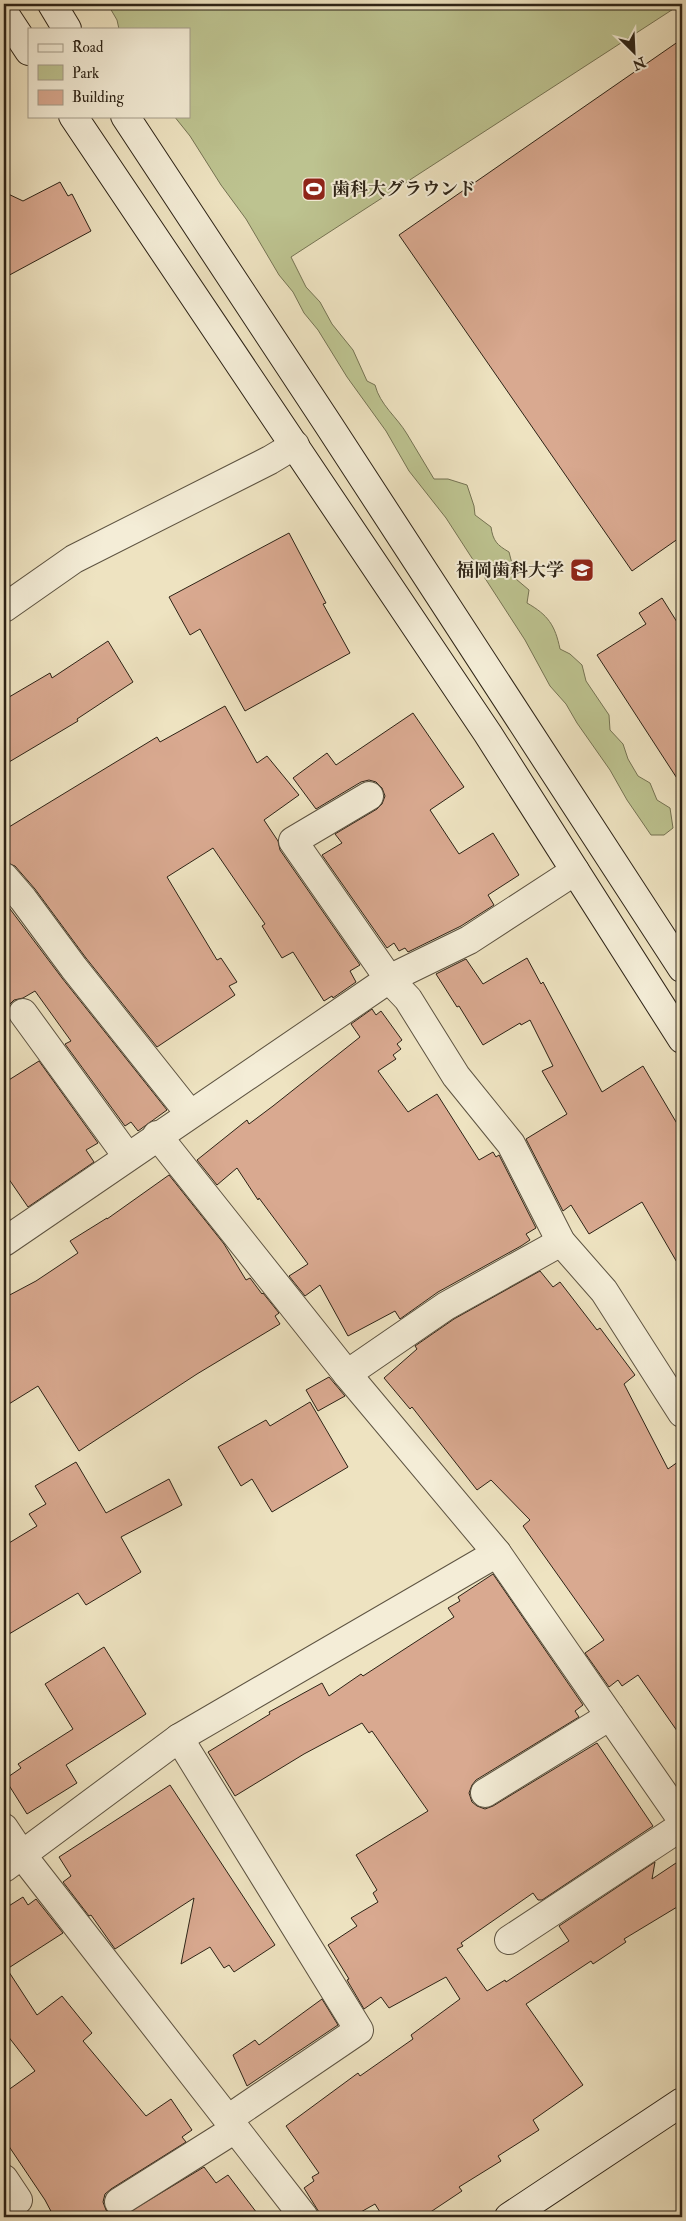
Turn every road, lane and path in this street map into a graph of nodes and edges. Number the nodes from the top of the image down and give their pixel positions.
1 (52, 4) edge
2 (4, 13) edge
3 (66, 28) edge
4 (28, 49) edge
5 (74, 118) edge
6 (126, 118) edge
7 (295, 445) junction
8 (4, 608) edge
9 (369, 796) dead end
10 (575, 871) junction
11 (4, 877) edge
12 (682, 968) edge
13 (389, 979) junction
14 (23, 1013) dead end
15 (682, 1038) edge
16 (190, 1114) junction
17 (157, 1135) junction
18 (127, 1156) junction
19 (5, 1236) edge
20 (561, 1242) junction
21 (348, 1374) junction
22 (682, 1413) edge
23 (496, 1553) junction
24 (610, 1716) junction
25 (179, 1738) junction
26 (485, 1793) dead end
27 (682, 1820) edge
28 (682, 1826) edge
29 (4, 1828) edge
30 (13, 1862) edge
31 (509, 1940) dead end
32 (682, 2102) edge
33 (231, 2124) junction
34 (4, 2180) edge
35 (119, 2202) dead end
36 (4, 2210) edge
37 (304, 2217) edge
38 (509, 2217) edge

1 - 3 street
2 - 4 street
5 - 7 street
6 - 12 street
7 - 8 street
7 - 10 street
9 - 13 street
10 - 13 street
10 - 15 street
11 - 16 street
13 - 16 street
13 - 20 street
14 - 18 street
16 - 17 street
17 - 18 street
17 - 21 street
18 - 19 street
20 - 21 street
20 - 22 street
21 - 23 street
23 - 24 street
23 - 25 street
24 - 26 street
24 - 27 street
25 - 30 street
25 - 33 street
28 - 31 street
29 - 30 street
30 - 33 street
32 - 38 street
33 - 35 street
33 - 37 street
34 - 36 street

